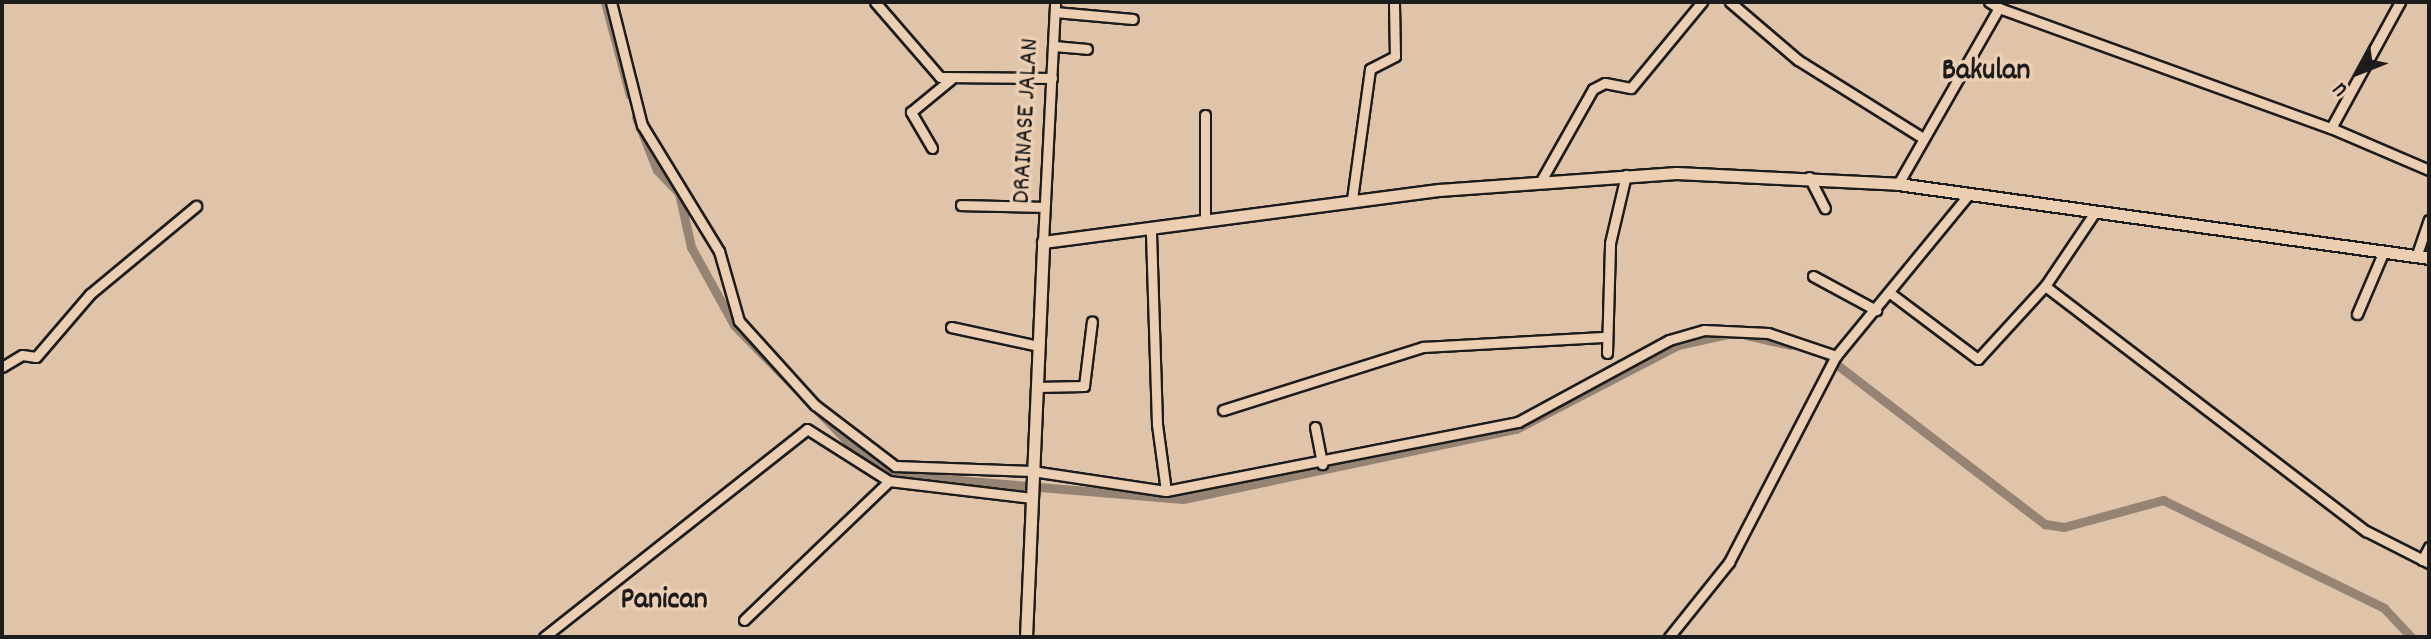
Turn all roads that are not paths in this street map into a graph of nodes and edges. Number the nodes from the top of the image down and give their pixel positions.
1 (611, 2) edge
2 (875, 2) edge
3 (1394, 2) edge
4 (1702, 2) edge
5 (1730, 2) edge
6 (1989, 2) edge
7 (2400, 2) edge
8 (1055, 7) edge
9 (1999, 8) junction
10 (1133, 19) dead end
11 (1054, 46) junction
12 (1087, 49) dead end
13 (1052, 78) junction
14 (951, 79) junction
15 (1205, 115) dead end
16 (2331, 128) junction
17 (1923, 138) junction
18 (932, 148) dead end
19 (2429, 170) edge
20 (1626, 175) junction
21 (1809, 177) junction
22 (1542, 179) junction
23 (1898, 184) junction
24 (1969, 194) junction
25 (1352, 199) junction
26 (961, 205) dead end
27 (196, 206) dead end
28 (1043, 207) junction
29 (1825, 208) dead end
30 (2095, 212) junction
31 (1205, 219) junction
32 (2429, 220) edge
33 (1151, 228) junction
34 (1043, 242) junction
35 (2383, 253) junction
36 (2416, 257) junction
37 (2429, 258) edge
38 (1813, 276) dead end
39 (2045, 286) junction
40 (1890, 293) junction
41 (1876, 310) junction
42 (2357, 314) dead end
43 (1092, 321) dead end
44 (951, 327) dead end
45 (1603, 337) junction
46 (1038, 346) junction
47 (1607, 353) dead end
48 (1834, 360) junction
49 (2, 367) edge
50 (1037, 387) junction
51 (1223, 410) dead end
52 (1315, 427) dead end
53 (1322, 464) junction
54 (1031, 473) junction
55 (889, 481) junction
56 (1166, 491) junction
57 (1032, 498) junction
58 (2429, 547) edge
59 (2425, 561) edge
60 (744, 620) dead end
61 (544, 637) edge
62 (1026, 637) edge
63 (1669, 637) edge

1 - 54 street
2 - 14 street
3 - 25 street
4 - 22 street
5 - 17 street
6 - 9 street
7 - 16 street
8 - 10 street
8 - 11 street, DRAINASE JALAN
9 - 16 street
9 - 17 street
11 - 12 street
11 - 13 street, DRAINASE JALAN
13 - 14 street
13 - 28 street, DRAINASE JALAN
14 - 18 street
15 - 31 street
16 - 19 street
17 - 23 street
20 - 21 main road
20 - 22 main road
20 - 45 street
21 - 23 main road
21 - 29 street
22 - 25 main road
23 - 24 main road
24 - 30 main road
24 - 40 street
25 - 31 main road
26 - 28 street
27 - 49 street
28 - 34 street, DRAINASE JALAN
30 - 35 main road
30 - 39 street
31 - 33 main road
32 - 36 street
33 - 34 main road
33 - 56 street
34 - 46 main road
35 - 36 main road
35 - 42 street
36 - 37 main road
38 - 41 street
39 - 40 street
39 - 59 street
40 - 41 street
41 - 48 street
43 - 50 street
44 - 46 street
45 - 47 street
45 - 51 street
46 - 50 main road
48 - 53 street
48 - 63 street
50 - 54 main road
52 - 53 street
53 - 56 street
54 - 56 street
54 - 57 main road
55 - 57 street
55 - 60 street
55 - 61 street
57 - 62 main road
58 - 59 street

